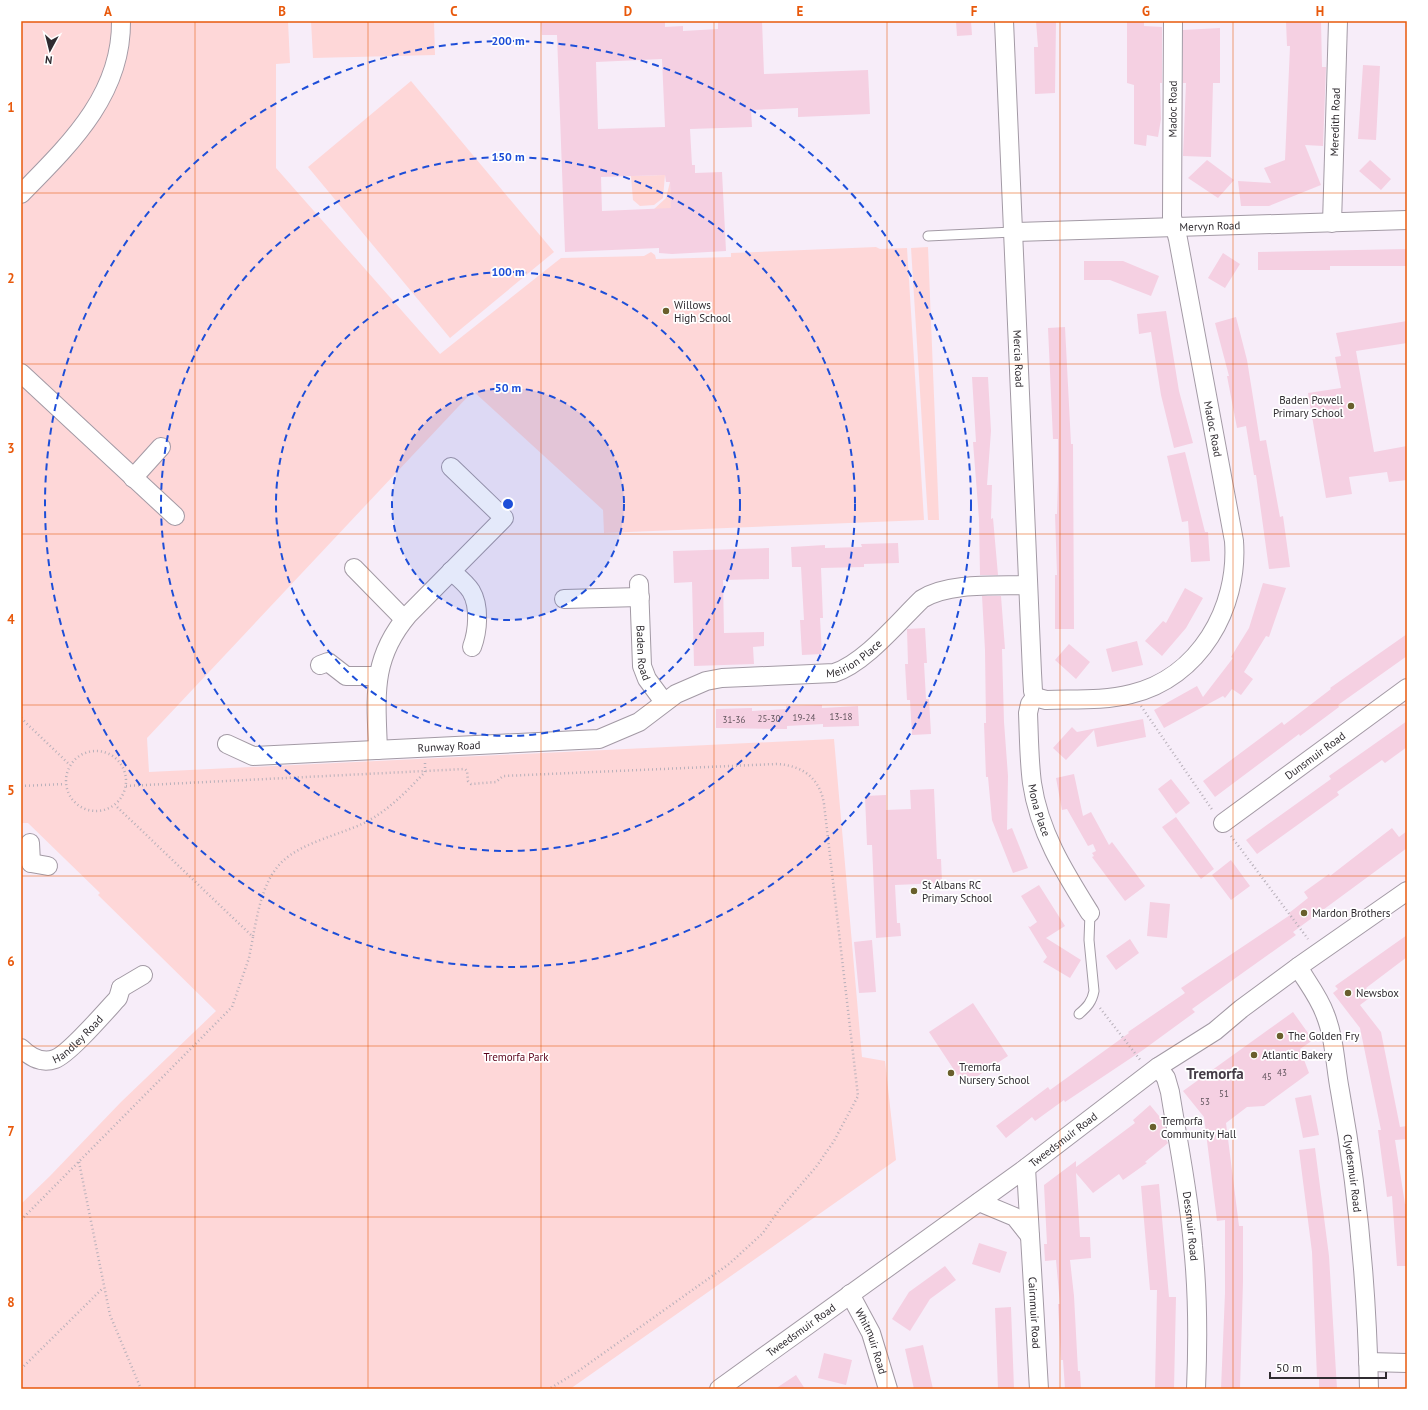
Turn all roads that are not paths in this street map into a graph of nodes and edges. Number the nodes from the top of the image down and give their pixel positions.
1 (121, 21) edge
2 (1004, 21) edge
3 (1173, 21) edge
4 (1338, 21) edge
5 (21, 194) edge
6 (1407, 220) edge
7 (1332, 223) junction
8 (1175, 228) junction
9 (1013, 232) junction
10 (928, 236) dead end
11 (21, 373) edge
12 (160, 447) dead end
13 (451, 467) dead end
14 (133, 478) junction
15 (175, 516) dead end
16 (354, 568) dead end
17 (451, 570) junction
18 (1028, 585) junction
19 (564, 599) dead end
20 (404, 619) junction
21 (472, 647) dead end
22 (320, 665) dead end
23 (378, 676) junction
24 (1407, 688) edge
25 (1035, 697) junction
26 (664, 702) junction
27 (227, 744) dead end
28 (378, 750) junction
29 (1223, 823) road end
30 (30, 843) dead end
31 (48, 866) dead end
32 (26, 868) edge
33 (1407, 891) edge
34 (1090, 913) joint
35 (1298, 967) junction
36 (143, 975) dead end
37 (1079, 1014) dead end
38 (21, 1048) edge
39 (1154, 1070) junction
40 (1026, 1168) junction
41 (979, 1202) junction
42 (1030, 1236) junction
43 (850, 1294) junction
44 (1368, 1362) junction
45 (1407, 1363) edge
46 (719, 1389) edge
47 (888, 1389) edge
48 (1039, 1389) edge
49 (1196, 1389) edge
50 (1369, 1389) edge

1 - 5 street
2 - 9 street, Mercia Road
3 - 8 street, Madoc Road
4 - 7 street, Meredith Road
6 - 7 street, Mervyn Road
7 - 8 street, Mervyn Road
8 - 9 street, Mervyn Road
8 - 25 street, Madoc Road
9 - 10 lane
9 - 18 street, Mercia Road
11 - 14 street
12 - 14 street
13 - 17 street
14 - 15 street
16 - 20 street
17 - 20 street
17 - 21 street
18 - 25 street, Mercia Road
18 - 26 street, Meirion Place
19 - 26 street, Baden Road
20 - 23 street
22 - 23 street
23 - 28 street
24 - 29 street, Dunsmuir Road
25 - 34 street, Mona Place
26 - 28 street, Runway Road
27 - 28 street, Runway Road
30 - 32 street
31 - 32 street
33 - 35 street, Tweedsmuir Road
34 - 37 lane
35 - 39 street, Tweedsmuir Road
35 - 44 street, Clydesmuir Road
36 - 38 street, Handley Road
39 - 40 street, Tweedsmuir Road
39 - 49 street, Dessmuir Road
40 - 41 street, Tweedsmuir Road
40 - 42 street, Cairnmuir Road
41 - 42 street
41 - 43 street, Tweedsmuir Road
42 - 48 street, Cairnmuir Road
43 - 46 street, Tweedsmuir Road
43 - 47 street, Whitmuir Road
44 - 45 street
44 - 50 street, Clydesmuir Road

